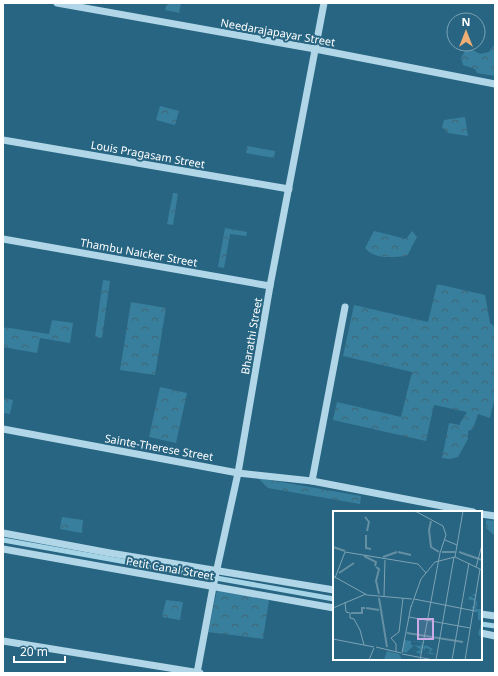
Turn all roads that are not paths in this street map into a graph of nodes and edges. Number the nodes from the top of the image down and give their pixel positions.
1 (57, 3) edge
2 (324, 3) edge
3 (315, 49) junction
4 (495, 84) edge
5 (3, 140) edge
6 (289, 189) junction
7 (3, 239) edge
8 (270, 286) junction
9 (344, 307) dead end
10 (3, 429) edge
11 (238, 473) junction
12 (312, 481) junction
13 (468, 511) edge
14 (482, 514) edge
15 (495, 516) edge
16 (3, 533) edge
17 (3, 549) edge
18 (217, 572) junction
19 (213, 585) junction
20 (333, 590) edge
21 (333, 608) edge
22 (482, 614) edge
23 (495, 616) edge
24 (482, 633) edge
25 (495, 636) edge
26 (3, 641) edge
27 (198, 673) edge

1 - 3 street, Needarajapayar Street
2 - 3 street, Bharathi Street
3 - 4 street, Needarajapayar Street
3 - 6 street, Bharathi Street
5 - 6 street, Louis Pragasam Street
6 - 8 street, Bharathi Street
7 - 8 street, Thambu Naicker Street
8 - 11 street, Bharathi Street
9 - 12 street
10 - 11 street, Sainte-Therese Street
11 - 12 street, Sainte-Therese Street
11 - 18 street, Bharathi Street
12 - 13 street, Sainte-Therese Street
14 - 15 street
16 - 18 street, Petit Canal Street
17 - 19 street, Petit Canal Street
18 - 19 street, Bharathi Street
18 - 20 street, Petit Canal Street
19 - 21 street, Petit Canal Street
19 - 27 street, Bharathi Street
22 - 23 street
24 - 25 street
26 - 27 street

